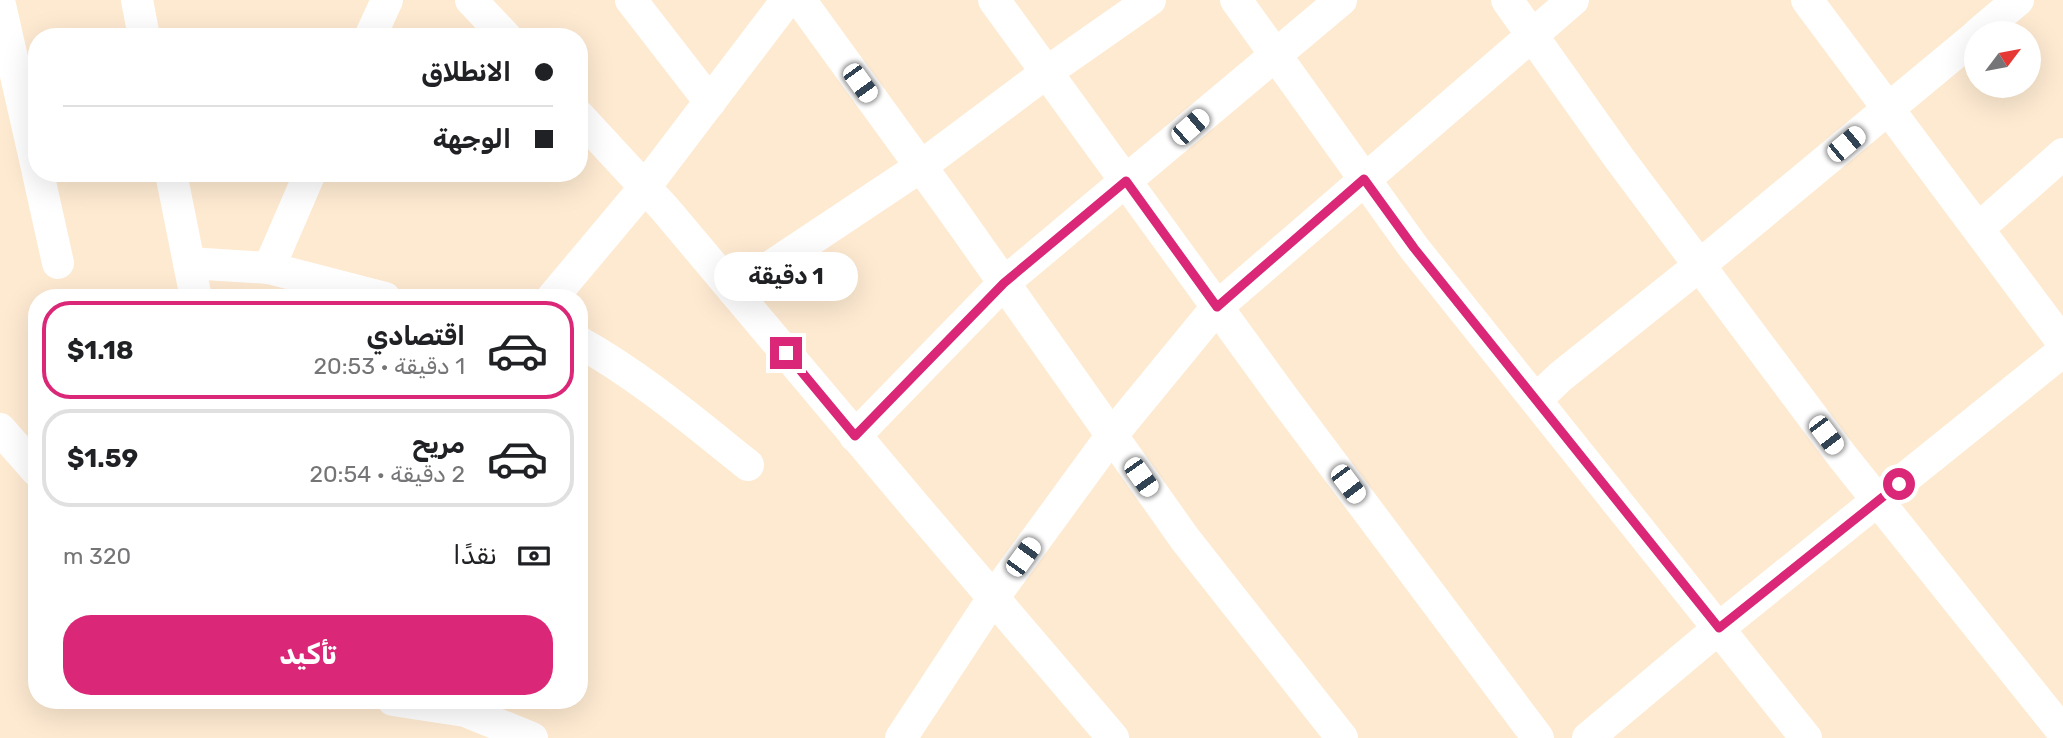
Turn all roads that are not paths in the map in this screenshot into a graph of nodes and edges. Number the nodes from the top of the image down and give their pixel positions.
1 (137, 0) edge
2 (387, 0) edge
3 (471, 0) edge
4 (631, 0) edge
5 (787, 0) edge
6 (800, 0) edge
7 (994, 0) edge
8 (1150, 0) edge
9 (1236, 0) edge
10 (1342, 0) edge
11 (1507, 0) edge
12 (1573, 0) edge
13 (1807, 0) edge
14 (2018, 0) edge
15 (0, 5) edge
16 (1993, 21) edge
17 (142, 28) edge
18 (374, 28) edge
19 (497, 28) edge
20 (1532, 35) junction
21 (1964, 46) edge
22 (1275, 54) junction
23 (1047, 72) junction
24 (710, 102) junction
25 (1888, 109) junction
26 (588, 126) edge
27 (28, 128) edge
28 (2063, 154) edge
29 (920, 167) junction
30 (1364, 179) junction
31 (1126, 181) junction
32 (40, 182) edge
33 (173, 182) edge
34 (306, 182) edge
35 (645, 187) junction
36 (1979, 228) junction
37 (58, 263) dead end
38 (189, 263) junction
39 (1700, 265) junction
40 (269, 268) junction
41 (1004, 283) junction
42 (193, 289) edge
43 (350, 289) edge
44 (560, 289) edge
45 (734, 291) junction
46 (1217, 307) junction
47 (2063, 343) edge
48 (588, 347) edge
49 (2063, 351) edge
50 (1536, 400) junction
51 (0, 429) edge
52 (1112, 435) junction
53 (855, 436) junction
54 (28, 461) edge
55 (748, 466) dead end
56 (1878, 500) junction
57 (993, 598) junction
58 (1719, 628) junction
59 (452, 709) edge
60 (2063, 733) edge
61 (532, 738) edge
62 (901, 738) edge
63 (1113, 738) edge
64 (1342, 738) edge
65 (1538, 738) edge
66 (1588, 738) edge
67 (1806, 738) edge
68 (2057, 738) edge

1 - 17 street
2 - 18 street
3 - 19 street
4 - 24 street
5 - 24 street
6 - 29 street
7 - 23 street
8 - 23 street
9 - 22 street
10 - 22 street
11 - 20 street
12 - 20 street
13 - 25 street
14 - 16 street
15 - 27 street
20 - 30 street
20 - 39 street
21 - 25 street
22 - 30 street
22 - 31 street
23 - 29 street
23 - 31 street
24 - 35 street
25 - 36 street
25 - 39 street
26 - 35 street
28 - 36 street
29 - 41 street
29 - 45 street
30 - 46 street
30 - 50 street
31 - 41 street
31 - 46 street
32 - 37 street
33 - 38 street
34 - 40 street
35 - 44 street
35 - 45 street
36 - 47 street
38 - 40 street
38 - 42 street
39 - 50 street
39 - 56 street
40 - 43 street
41 - 52 street
41 - 53 street
45 - 53 street
46 - 52 street
46 - 65 street
48 - 55 street
49 - 56 street
50 - 58 street
51 - 54 street
52 - 57 street
52 - 64 street
53 - 57 street
56 - 58 street
56 - 60 street
57 - 62 street
57 - 63 street
58 - 66 street
58 - 67 street
59 - 61 street
60 - 68 street

